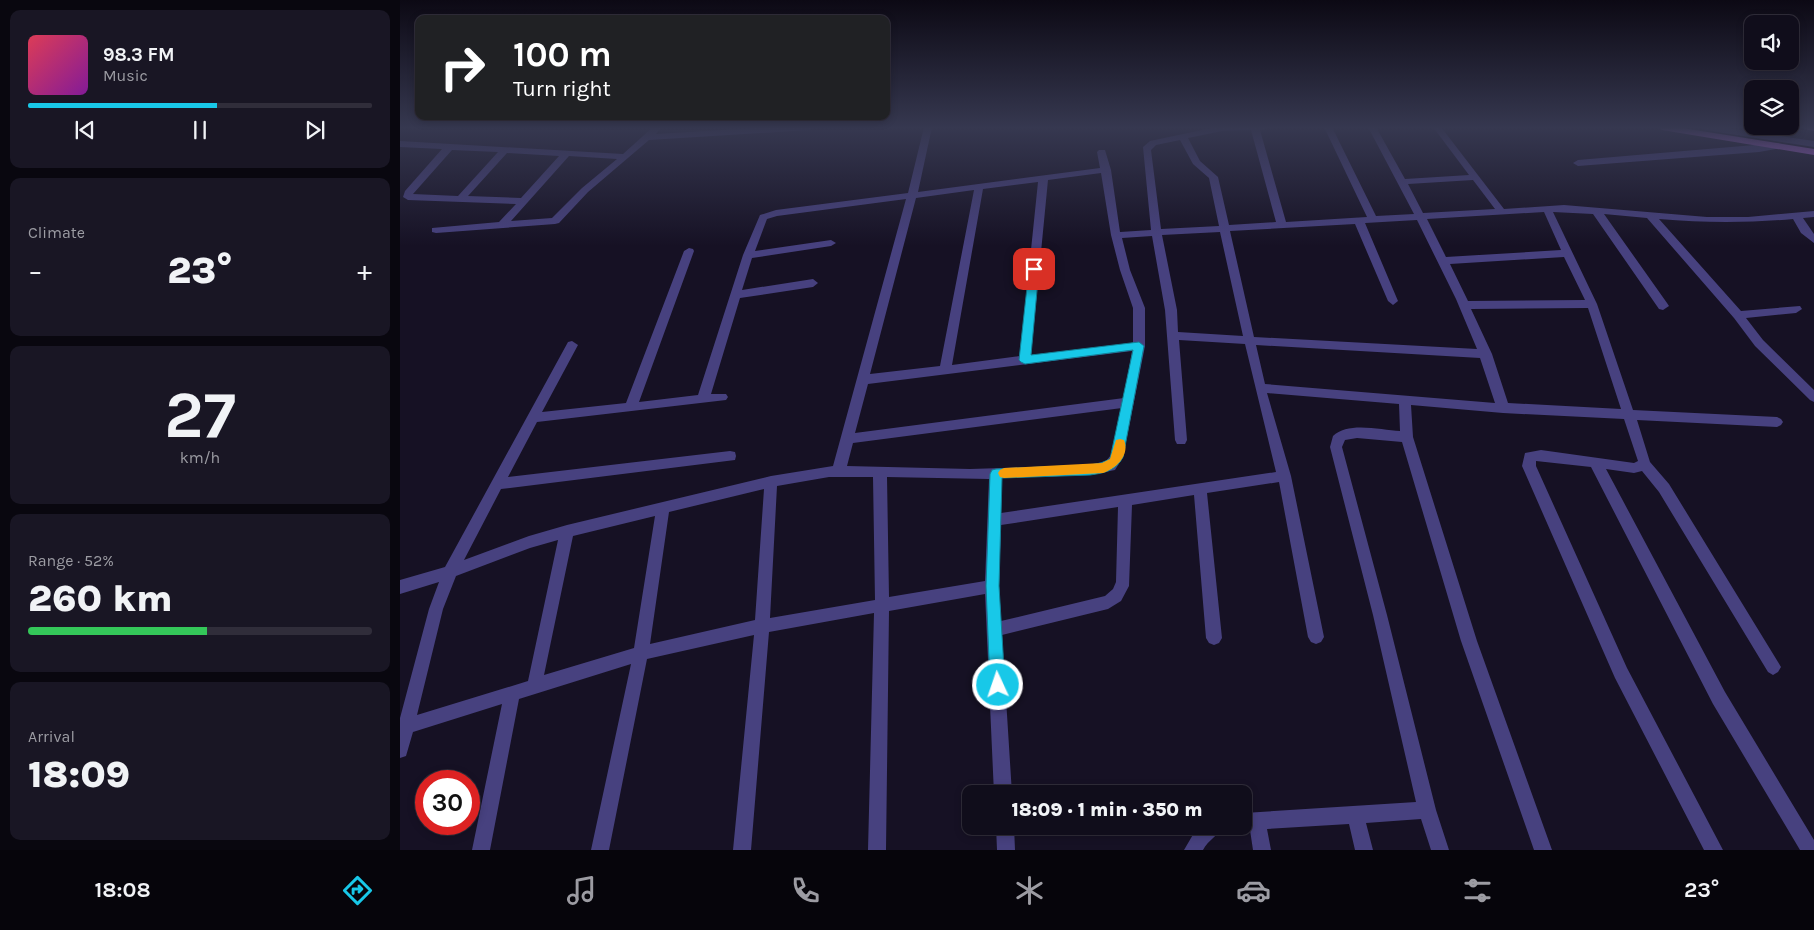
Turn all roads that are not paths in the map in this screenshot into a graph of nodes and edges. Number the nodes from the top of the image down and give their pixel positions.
1 (432, 167) edge
2 (490, 167) edge
3 (554, 167) edge
4 (614, 167) edge
5 (919, 167) edge
6 (1105, 167) edge
7 (1148, 167) edge
8 (1201, 167) edge
9 (1266, 167) edge
10 (1347, 167) edge
11 (1394, 167) edge
12 (1468, 167) edge
13 (1106, 170) junction
14 (1476, 177) junction
15 (1043, 178) junction
16 (1402, 182) junction
17 (979, 187) junction
18 (912, 196) junction
19 (460, 199) junction
20 (523, 201) junction
21 (1547, 209) junction
22 (1596, 210) junction
23 (1501, 211) junction
24 (1814, 214) edge
25 (1796, 215) junction
26 (1651, 216) junction
27 (1421, 218) junction
28 (1373, 220) junction
29 (1358, 221) junction
30 (501, 226) junction
31 (1282, 226) junction
32 (436, 230) dead end
33 (1224, 230) junction
34 (1156, 232) junction
35 (1116, 234) junction
36 (1814, 240) edge
37 (831, 243) dead end
38 (689, 251) dead end
39 (1569, 253) junction
40 (748, 255) junction
41 (1443, 261) junction
42 (813, 283) dead end
43 (735, 295) junction
44 (1393, 301) dead end
45 (1592, 304) junction
46 (1465, 305) junction
47 (1663, 306) dead end
48 (1796, 310) dead end
49 (1738, 316) junction
50 (1173, 336) junction
51 (1249, 341) junction
52 (572, 344) dead end
53 (1139, 346) junction
54 (1486, 354) junction
55 (1025, 360) junction
56 (946, 369) junction
57 (862, 380) junction
58 (1260, 388) junction
59 (722, 397) dead end
60 (1814, 397) edge
61 (703, 399) junction
62 (1405, 400) junction
63 (1129, 402) junction
64 (630, 408) junction
65 (1502, 408) junction
66 (1630, 415) junction
67 (533, 418) junction
68 (1777, 422) dead end
69 (1407, 436) junction
70 (846, 439) junction
71 (1181, 440) dead end
72 (730, 456) dead end
73 (1595, 462) junction
74 (1644, 464) junction
75 (839, 470) junction
76 (880, 472) junction
77 (996, 474) junction
78 (1284, 476) junction
79 (772, 482) junction
80 (499, 484) junction
81 (1200, 489) junction
82 (1125, 500) junction
83 (663, 507) junction
84 (995, 520) junction
85 (567, 531) junction
86 (450, 572) junction
87 (992, 586) junction
88 (400, 587) edge
89 (882, 604) junction
90 (762, 626) junction
91 (995, 630) junction
92 (1316, 637) dead end
93 (1214, 638) dead end
94 (641, 653) junction
95 (1773, 667) dead end
96 (534, 687) junction
97 (512, 694) junction
98 (403, 727) edge
99 (400, 750) edge
100 (1003, 785) edge
101 (1427, 810) junction
102 (1355, 814) junction
103 (1252, 822) edge
104 (1252, 827) edge
105 (1005, 835) edge
106 (1202, 835) edge
107 (481, 850) edge
108 (600, 850) edge
109 (742, 850) edge
110 (877, 850) edge
111 (1006, 850) edge
112 (1193, 850) edge
113 (1262, 850) edge
114 (1364, 850) edge
115 (1440, 850) edge
116 (1543, 850) edge
117 (1714, 850) edge
118 (1810, 850) edge

1 - 19 street
2 - 19 street
3 - 20 street
4 - 30 street
5 - 18 street
6 - 13 street
7 - 34 street
8 - 33 street
9 - 31 street
10 - 28 street
11 - 16 street
12 - 14 street
13 - 15 street
13 - 35 street
14 - 16 street
14 - 23 street
15 - 17 street
15 - 55 street
16 - 27 street
17 - 18 street
17 - 56 street
18 - 40 street
18 - 57 street
19 - 20 street
20 - 30 street
21 - 22 street
21 - 23 street
21 - 39 street
22 - 26 street
22 - 47 street
23 - 27 street
24 - 25 street
25 - 26 street
25 - 36 street
26 - 49 street
27 - 28 street
27 - 41 street
28 - 29 street
29 - 31 street
29 - 44 street
30 - 32 street
31 - 33 street
33 - 34 street
33 - 51 street
34 - 35 street
34 - 50 street
35 - 53 street
37 - 40 street
38 - 64 street
39 - 41 street
39 - 45 street
40 - 43 street
41 - 46 street
42 - 43 street
43 - 61 street
45 - 46 street
45 - 66 street
46 - 54 street
48 - 49 street
49 - 60 street
50 - 51 street
50 - 71 street
51 - 54 street
51 - 58 street
52 - 67 street
53 - 55 street
53 - 63 street
54 - 65 street
55 - 56 street
56 - 57 street
57 - 70 street
58 - 62 street
58 - 78 street
59 - 61 street
61 - 64 street
62 - 65 street
62 - 69 street
63 - 70 street
63 - 77 street
64 - 67 street
65 - 66 street
66 - 68 street
66 - 74 street
67 - 80 street
69 - 101 street
69 - 116 street
70 - 75 street
72 - 80 street
73 - 74 street
73 - 117 street
73 - 118 street
74 - 95 street
75 - 76 street
75 - 79 street
76 - 77 street
76 - 89 street
77 - 84 street
78 - 81 street
78 - 92 street
79 - 83 street
79 - 90 street
80 - 86 street
81 - 82 street
81 - 93 street
82 - 84 street
82 - 91 street
83 - 85 street
83 - 94 street
84 - 87 street
85 - 86 street
85 - 96 street
86 - 88 street
86 - 98 street
87 - 89 street
87 - 91 street
89 - 90 street
89 - 110 street
90 - 94 street
90 - 109 street
91 - 100 street
94 - 96 street
94 - 108 street
96 - 97 street
97 - 98 street
97 - 107 street
98 - 99 street
101 - 102 street
101 - 115 street
102 - 103 street
102 - 114 street
104 - 113 street
105 - 111 street
106 - 112 street

